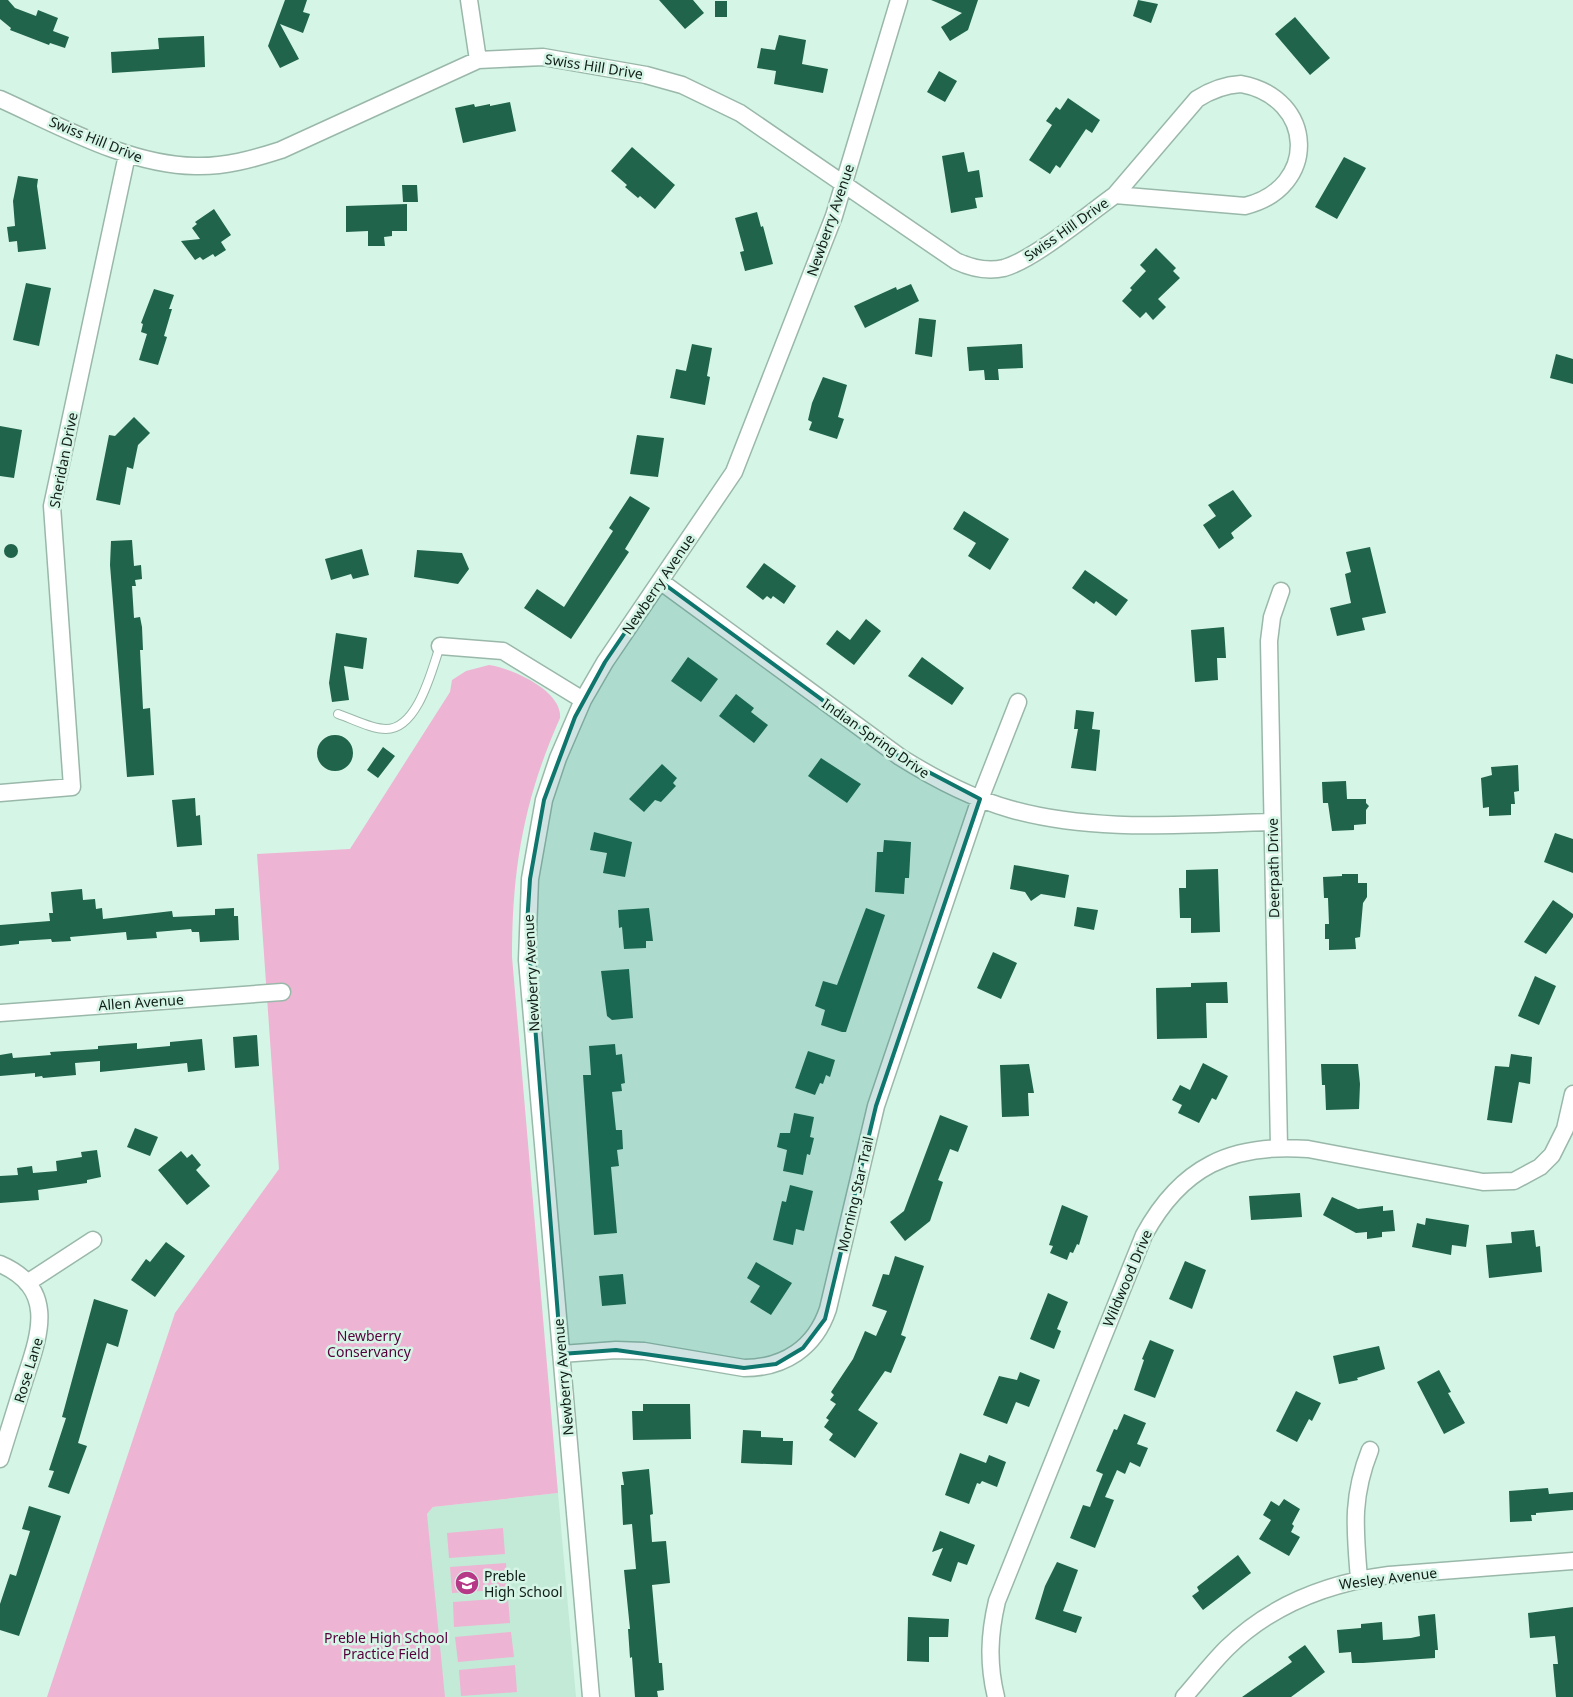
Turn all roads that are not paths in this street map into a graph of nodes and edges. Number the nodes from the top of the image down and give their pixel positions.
1 (469, 0) edge
2 (899, 0) edge
3 (478, 60) junction
4 (0, 99) edge
5 (127, 155) junction
6 (844, 184) junction
7 (1115, 195) junction
8 (660, 581) junction
9 (1281, 591) dead end
10 (440, 646) joint
11 (583, 700) junction
12 (1018, 702) dead end
13 (338, 714) dead end
14 (0, 793) edge
15 (980, 799) junction
16 (1272, 822) junction
17 (282, 992) dead end
18 (0, 1013) edge
19 (1573, 1094) edge
20 (1279, 1147) junction
21 (92, 1240) dead end
22 (0, 1264) edge
23 (27, 1282) junction
24 (561, 1354) junction
25 (1370, 1450) dead end
26 (0, 1459) edge
27 (1573, 1561) edge
28 (1359, 1579) junction
29 (592, 1697) edge
30 (996, 1697) edge
31 (1184, 1697) edge

1 - 3 street
2 - 6 street, Newberry Avenue
3 - 5 street, Swiss Hill Drive
3 - 6 street, Swiss Hill Drive
4 - 5 street, Swiss Hill Drive
5 - 14 street, Sheridan Drive
6 - 7 street, Swiss Hill Drive
6 - 8 street, Newberry Avenue
7 - 7 street, Swiss Hill Drive
8 - 11 street, Newberry Avenue
8 - 15 street, Indian Spring Drive
9 - 16 street, Deerpath Drive
10 - 11 street
10 - 13 lane
11 - 24 street, Newberry Avenue
12 - 15 street, Morning Star Trail
15 - 16 street, Indian Spring Drive
15 - 24 street, Morning Star Trail
16 - 20 street, Deerpath Drive
17 - 18 street, Allen Avenue
19 - 20 street, Wildwood Drive
20 - 30 street, Wildwood Drive
21 - 23 street
22 - 23 street
23 - 26 street, Rose Lane
24 - 29 street, Newberry Avenue
25 - 28 street
27 - 28 street, Wesley Avenue
28 - 31 street, Wesley Avenue

